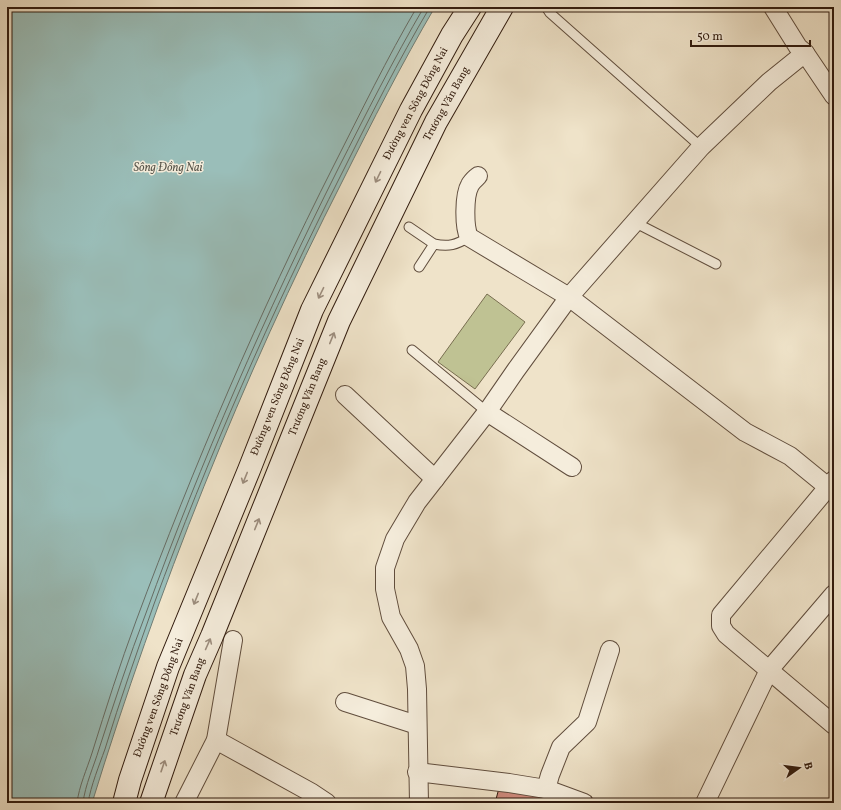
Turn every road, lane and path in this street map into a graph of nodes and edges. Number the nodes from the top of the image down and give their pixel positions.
1 (470, 7) edge
2 (502, 7) edge
3 (546, 7) edge
4 (773, 7) edge
5 (805, 53) junction
6 (834, 96) edge
7 (701, 147) junction
8 (478, 176) dead end
9 (634, 222) junction
10 (409, 227) dead end
11 (469, 237) junction
12 (434, 244) junction
13 (716, 264) dead end
14 (419, 267) dead end
15 (569, 297) junction
16 (412, 350) dead end
17 (345, 395) dead end
18 (487, 412) junction
19 (572, 467) dead end
20 (435, 479) junction
21 (831, 483) edge
22 (834, 594) edge
23 (233, 640) dead end
24 (610, 650) dead end
25 (769, 670) junction
26 (345, 702) dead end
27 (416, 725) junction
28 (834, 725) edge
29 (216, 740) junction
30 (417, 772) junction
31 (546, 789) junction
32 (307, 798) edge
33 (124, 803) edge
34 (151, 803) edge
35 (184, 803) edge
36 (327, 803) edge
37 (419, 803) edge
38 (584, 803) edge
39 (705, 803) edge

1 -> 33 main road, Đường ven Sông Đồng Nai
34 -> 2 main road, Trương Văn Bang
3 - 7 lane
4 - 5 street
5 - 6 street
5 - 7 street
7 - 9 street
8 - 11 street
9 - 13 lane
9 - 15 street
10 - 12 lane
11 - 12 lane
11 - 15 street
12 - 14 lane
15 - 18 street
15 - 21 street
16 - 18 lane
17 - 20 street
18 - 19 street
18 - 20 street
20 - 27 street
21 - 25 street
22 - 25 street
23 - 29 street
24 - 31 street
25 - 28 street
25 - 39 street
26 - 27 street
27 - 30 street
29 - 32 street
29 - 35 street
30 - 31 street
30 - 37 street
31 - 38 street
32 - 36 street

